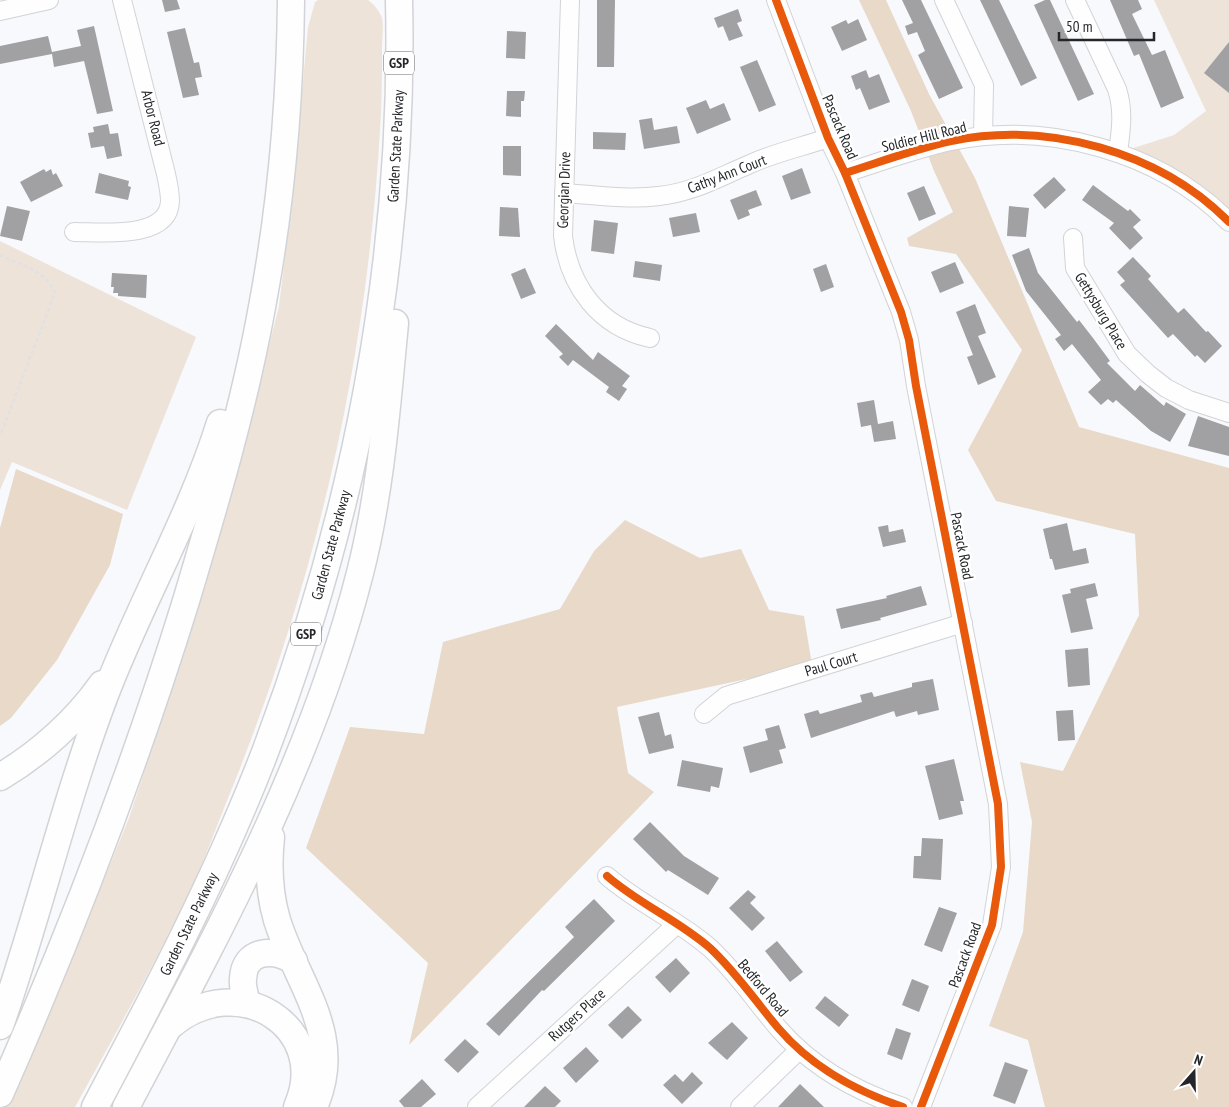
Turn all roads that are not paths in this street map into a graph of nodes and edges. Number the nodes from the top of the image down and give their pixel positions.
1 (49, 0) edge
2 (122, 0) edge
3 (291, 0) edge
4 (399, 0) edge
5 (570, 0) edge
6 (776, 0) edge
7 (944, 0) edge
8 (1075, 0) edge
9 (0, 11) edge
10 (398, 125) junction
11 (984, 136) junction
12 (828, 138) junction
13 (1118, 153) junction
14 (845, 173) junction
15 (564, 192) junction
16 (277, 216) junction
17 (1229, 222) edge
18 (74, 232) dead end
19 (1073, 238) dead end
20 (650, 338) dead end
21 (1229, 413) edge
22 (963, 623) junction
23 (120, 659) junction
24 (704, 714) dead end
25 (0, 777) edge
26 (274, 818) junction
27 (607, 876) dead end
28 (677, 924) junction
29 (294, 961) junction
30 (247, 1003) junction
31 (0, 1026) edge
32 (168, 1029) junction
33 (799, 1050) junction
34 (0, 1094) edge
35 (95, 1107) edge
36 (126, 1107) edge
37 (297, 1107) edge
38 (314, 1107) edge
39 (476, 1107) edge
40 (740, 1107) edge
41 (903, 1107) edge
42 (921, 1107) edge

1 - 9 street
2 - 18 street, Arbor Road
3 - 16 highway
4 - 10 highway, Garden State Parkway / GSP
5 - 15 street, Georgian Drive
6 - 12 street, Pascack Road
7 - 11 street
8 - 13 street
10 - 26 highway
10 - 35 highway, Garden State Parkway / GSP
11 - 13 street, Soldier Hill Road
11 - 14 street, Soldier Hill Road
12 - 14 street, Pascack Road
12 - 15 street, Cathy Ann Court
13 - 17 street, Soldier Hill Road
14 - 22 street, Pascack Road
15 - 20 street, Georgian Drive
16 - 23 highway
16 - 34 highway
19 - 21 street, Gettysburg Place
22 - 24 street, Paul Court
22 - 42 street, Pascack Road
23 - 25 highway
23 - 31 highway
26 - 29 highway
26 - 32 highway
27 - 28 street, Bedford Road
28 - 33 street, Bedford Road
28 - 39 street, Rutgers Place
29 - 30 highway
29 - 38 highway
30 - 32 highway
30 - 37 highway
32 - 36 highway
33 - 40 street
33 - 41 street, Bedford Road

